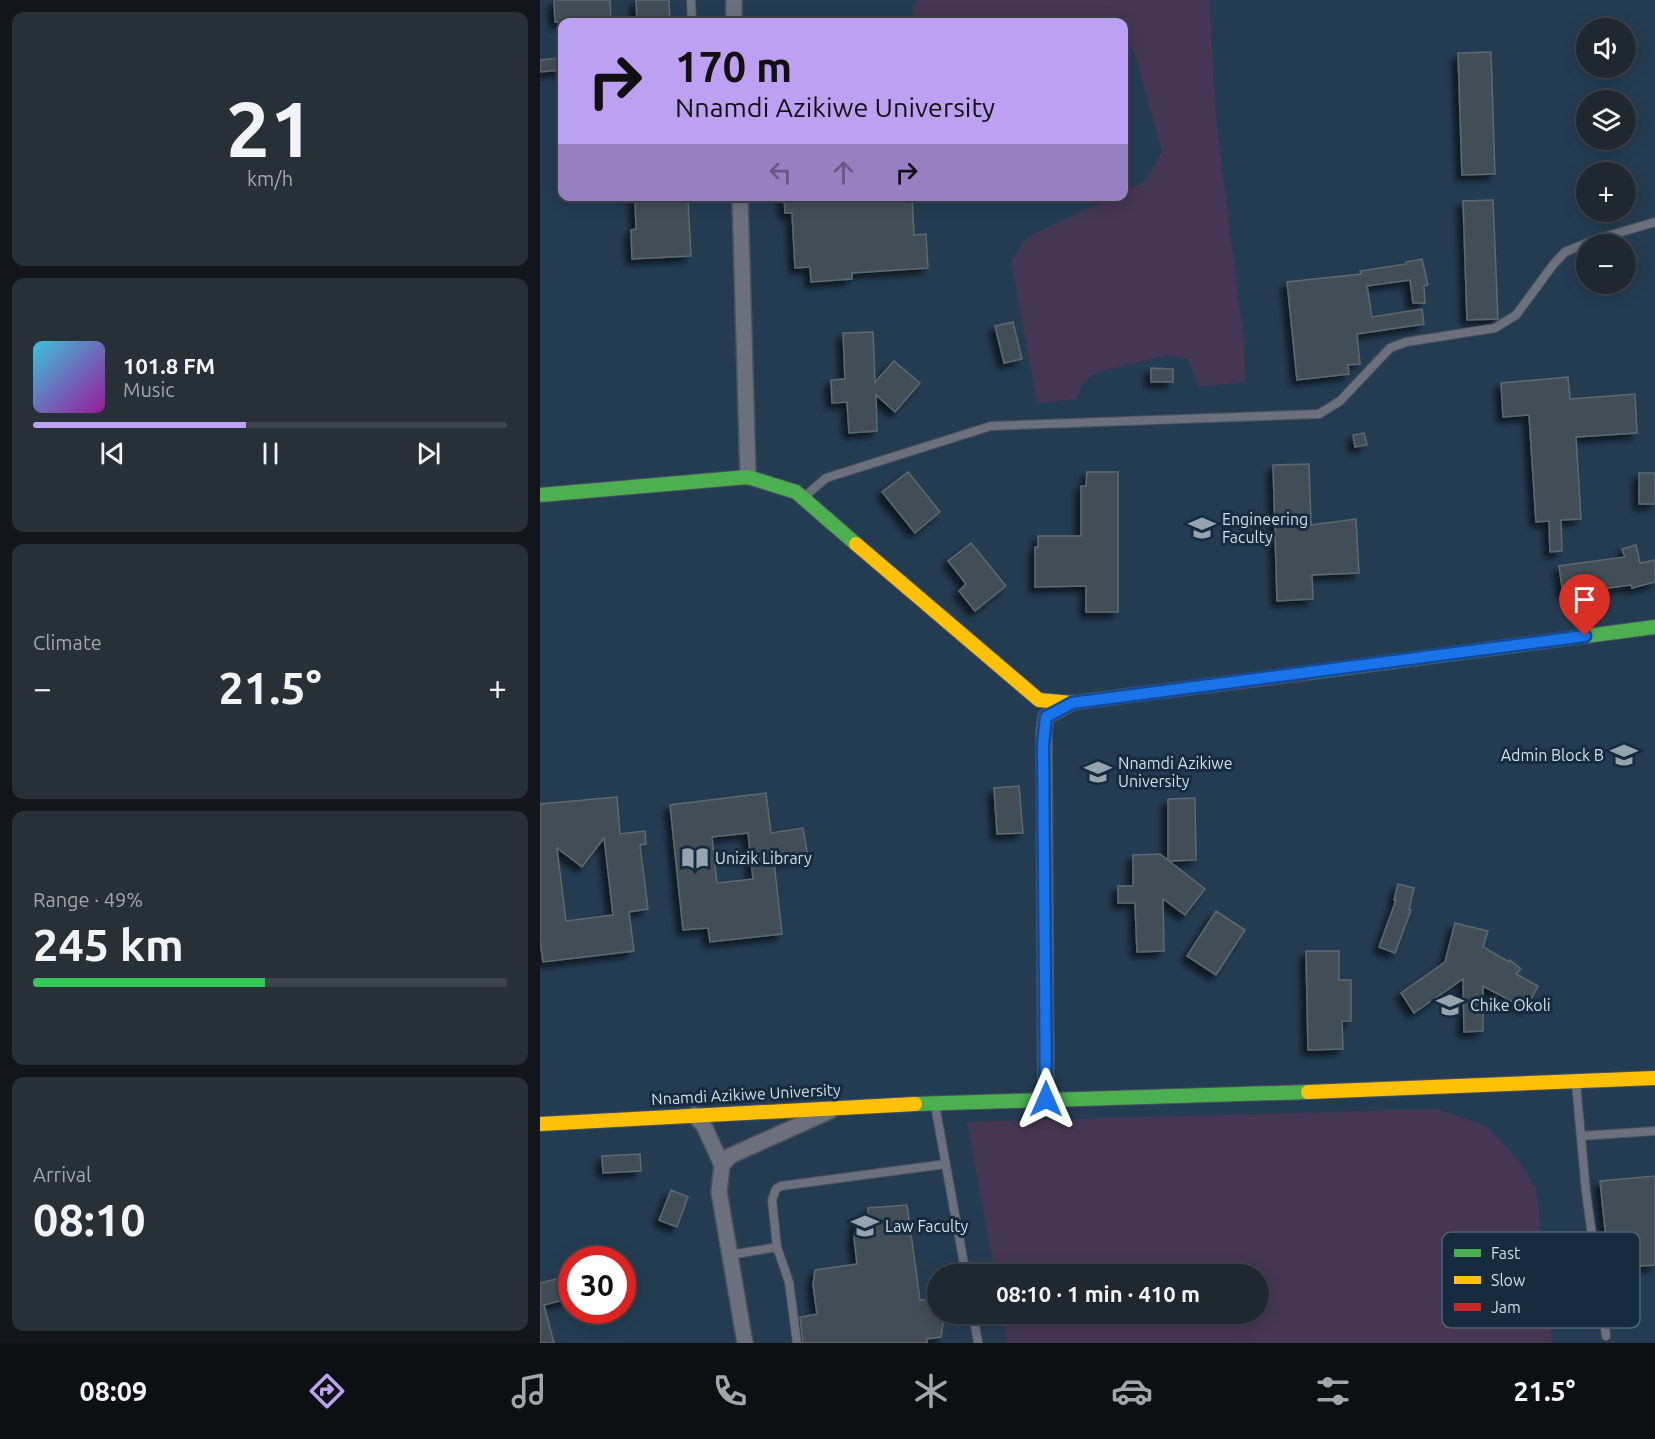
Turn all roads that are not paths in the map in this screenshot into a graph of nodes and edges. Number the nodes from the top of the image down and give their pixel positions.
1 (691, 0) edge
2 (734, 0) edge
3 (692, 18) edge
4 (734, 18) edge
5 (740, 201) edge
6 (1655, 222) edge
7 (748, 477) junction
8 (540, 495) edge
9 (802, 498) junction
10 (1655, 627) edge
11 (1039, 700) junction
12 (1072, 703) junction
13 (1046, 717) junction
14 (1655, 1078) edge
15 (1576, 1081) junction
16 (1046, 1099) junction
17 (935, 1103) junction
18 (842, 1107) junction
19 (694, 1115) junction
20 (540, 1124) edge
21 (1655, 1131) edge
22 (1581, 1136) junction
23 (946, 1164) junction
24 (722, 1165) junction
25 (1592, 1232) edge
26 (777, 1247) junction
27 (730, 1255) junction
28 (964, 1264) edge
29 (975, 1324) edge
30 (1605, 1328) edge
31 (1606, 1336) dead end
32 (745, 1343) edge
33 (797, 1343) edge
34 (978, 1343) edge

1 - 3 lane
2 - 4 street
5 - 7 street
6 - 9 lane
7 - 8 street
7 - 9 street
9 - 11 street
10 - 12 street
11 - 12 street
11 - 13 street
12 - 13 street
13 - 16 street
14 - 15 street, Nnamdi Azikiwe University
15 - 16 street, Nnamdi Azikiwe University
15 - 22 lane
16 - 17 street, Nnamdi Azikiwe University
17 - 18 street, Nnamdi Azikiwe University
17 - 23 lane
18 - 19 street, Nnamdi Azikiwe University
18 - 24 street
19 - 20 street, Nnamdi Azikiwe University
19 - 24 street
21 - 22 lane
22 - 25 lane
23 - 26 lane
23 - 28 lane
24 - 27 street
26 - 27 lane
26 - 33 lane
27 - 32 street
29 - 34 lane
30 - 31 lane

